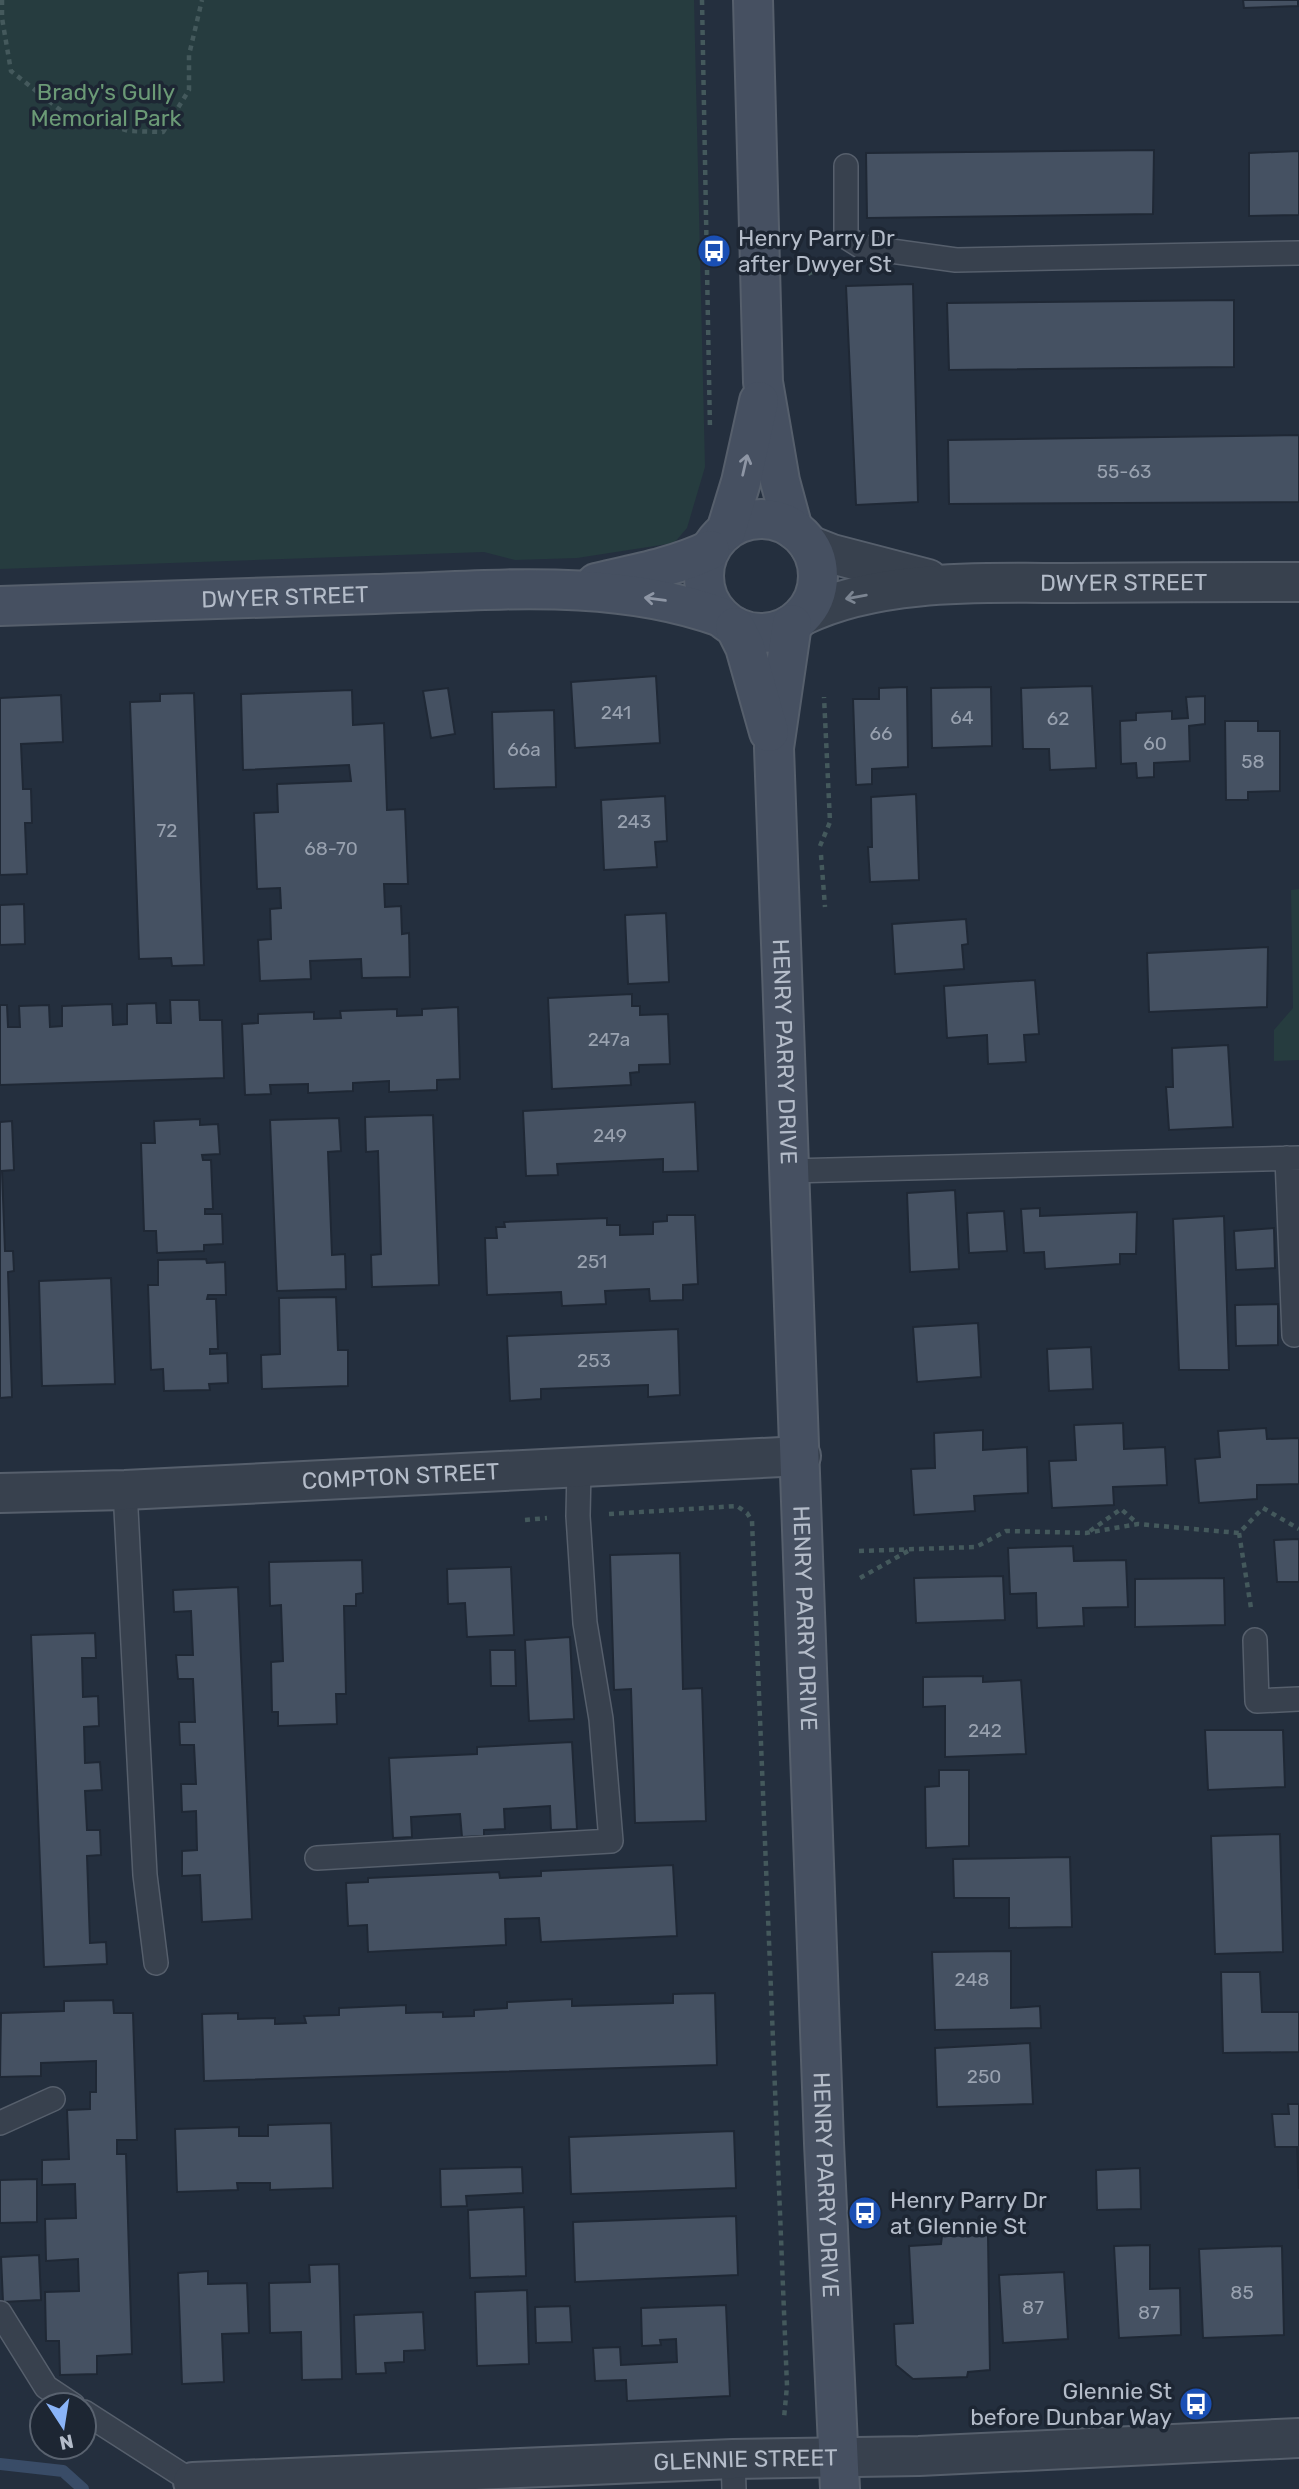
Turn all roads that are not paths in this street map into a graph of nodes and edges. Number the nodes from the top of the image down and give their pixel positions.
1 (752, 0) edge
2 (846, 166) dead end
3 (1299, 253) edge
4 (763, 382) junction
5 (801, 537) junction
6 (718, 540) junction
7 (1299, 582) edge
8 (947, 583) junction
9 (570, 588) junction
10 (0, 606) edge
11 (797, 620) junction
12 (728, 622) junction
13 (774, 748) junction
14 (1293, 1158) edge
15 (789, 1171) junction
16 (1294, 1335) dead end
17 (801, 1456) junction
18 (579, 1468) junction
19 (125, 1490) junction
20 (0, 1493) edge
21 (1255, 1640) road end
22 (1299, 1699) edge
23 (317, 1858) dead end
24 (156, 1963) dead end
25 (53, 2099) dead end
26 (0, 2123) edge
27 (0, 2313) edge
28 (52, 2391) edge
29 (98, 2421) edge
30 (1299, 2438) edge
31 (840, 2473) edge
32 (733, 2474) edge
33 (471, 2479) edge
34 (193, 2482) joint

1 - 4 main road
2 - 3 lane
4 - 5 main road
6 -> 4 main road
5 - 6 main road
5 - 8 street, DWYER STREET
5 - 11 main road
6 - 9 main road, DWYER STREET
6 - 12 main road
7 - 8 street, DWYER STREET
8 -> 11 street, DWYER STREET
9 - 10 main road, DWYER STREET
12 -> 9 main road, DWYER STREET
11 - 12 main road
11 - 13 main road, HENRY PARRY DRIVE
12 - 13 main road, HENRY PARRY DRIVE
13 - 15 main road, HENRY PARRY DRIVE
14 - 15 lane
14 - 16 lane
15 - 17 main road, HENRY PARRY DRIVE
17 - 18 street, COMPTON STREET
17 - 31 main road, HENRY PARRY DRIVE
18 - 19 street, COMPTON STREET
18 - 23 lane
19 - 20 street, COMPTON STREET
19 - 24 lane
21 - 22 lane
25 - 26 lane
27 - 28 lane
29 - 34 lane
30 - 31 street, GLENNIE STREET
31 - 32 street, GLENNIE STREET
32 - 33 street, GLENNIE STREET
33 - 34 street, GLENNIE STREET

